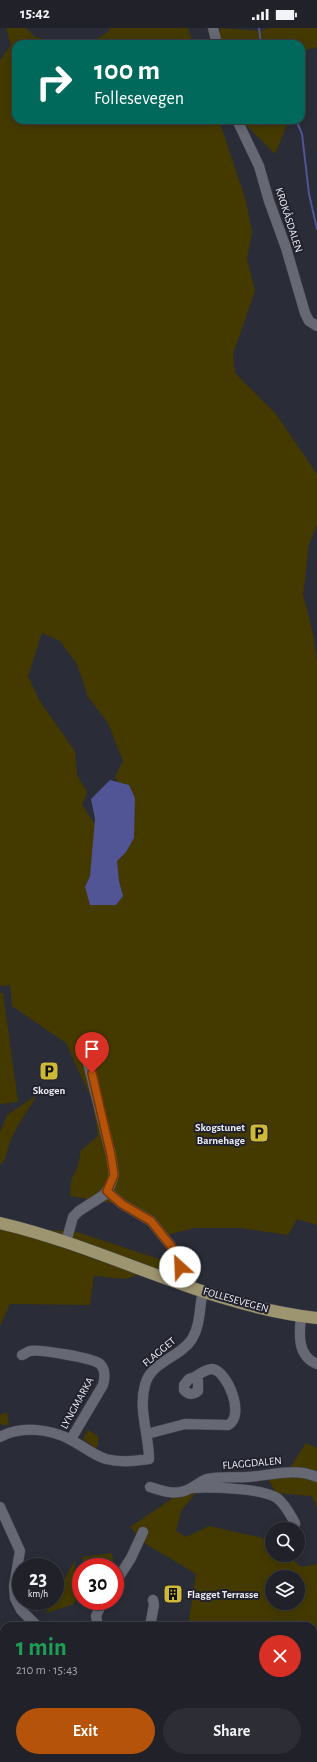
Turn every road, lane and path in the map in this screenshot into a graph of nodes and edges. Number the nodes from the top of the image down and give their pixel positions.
1 (213, 28) edge
2 (215, 40) edge
3 (239, 124) edge
4 (317, 326) edge
5 (87, 1059) dead end
6 (107, 1191) junction
7 (0, 1223) edge
8 (66, 1242) junction
9 (182, 1271) dead end
10 (203, 1291) junction
11 (301, 1316) junction
12 (317, 1318) edge
13 (22, 1355) dead end
14 (317, 1364) edge
15 (195, 1377) dead end
16 (147, 1434) junction
17 (0, 1437) edge
18 (71, 1439) junction
19 (148, 1459) joint
20 (317, 1477) edge
21 (150, 1487) dead end
22 (192, 1488) junction
23 (0, 1507) edge
24 (295, 1522) edge
25 (143, 1532) dead end
26 (124, 1569) edge
27 (153, 1600) dead end
28 (99, 1610) edge
29 (33, 1622) edge
30 (96, 1622) edge
31 (151, 1622) edge

1 - 2 street
3 - 4 street, KROKÅSDALEN
5 - 6 street
6 - 8 street
6 - 9 street
7 - 8 main road, FOLLESEVEGEN
8 - 10 main road, FOLLESEVEGEN
10 - 11 main road, FOLLESEVEGEN
10 - 16 street, FLAGGET
11 - 12 main road, FOLLESEVEGEN
11 - 14 street
13 - 18 street, LYNGMARKA
15 - 16 street
16 - 19 street, FLAGGET
17 - 18 street, LYNGMARKA
18 - 19 street, LYNGMARKA
20 - 22 street, FLAGGDALEN
21 - 22 street, FLAGGDALEN
22 - 24 street, FLAGGDALEN
23 - 29 street
25 - 26 street
27 - 31 street
28 - 30 street

